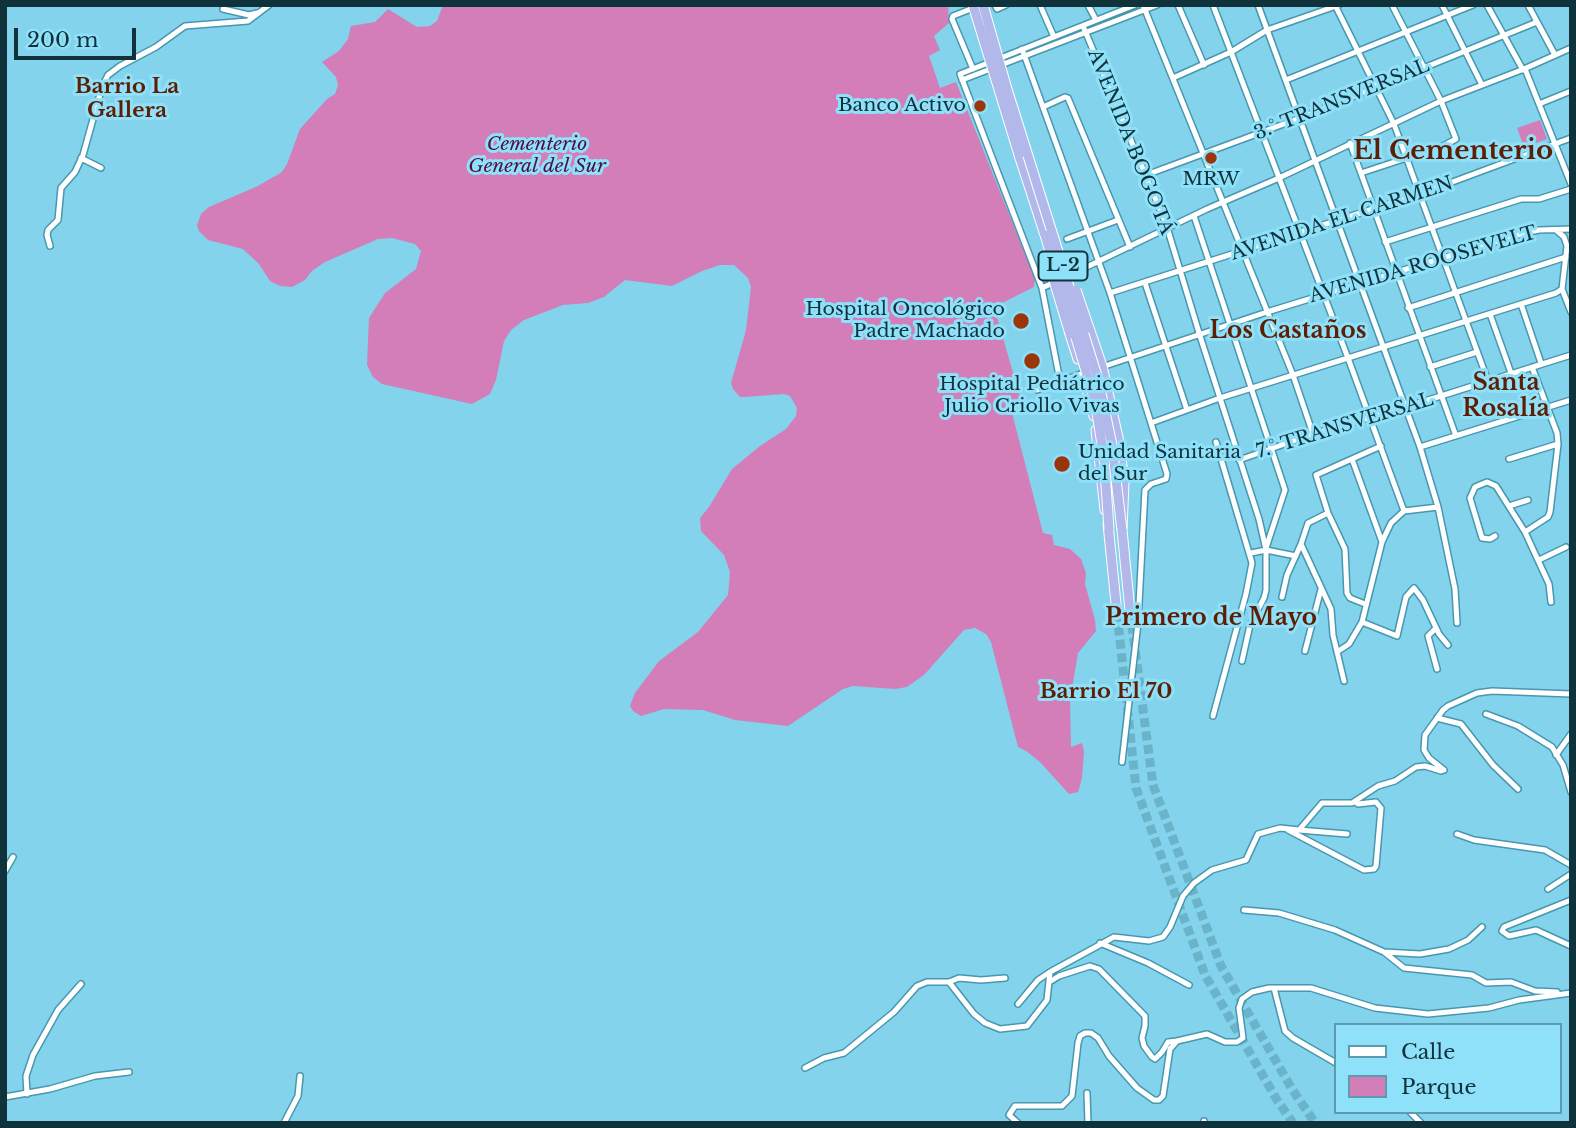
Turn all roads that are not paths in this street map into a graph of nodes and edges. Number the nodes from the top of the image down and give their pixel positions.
1 (973, 5) edge
2 (982, 5) edge
3 (995, 5) edge
4 (1006, 5) edge
5 (1040, 5) edge
6 (1088, 5) edge
7 (1135, 5) edge
8 (1157, 5) edge
9 (1178, 5) edge
10 (1213, 5) edge
11 (1258, 5) edge
12 (1392, 5) edge
13 (1442, 5) edge
14 (1474, 5) edge
15 (1487, 5) edge
16 (1528, 5) edge
17 (269, 6) edge
18 (1337, 6) edge
19 (1144, 8) edge
20 (223, 9) dead end
21 (1447, 15) junction
22 (1096, 20) junction
23 (1537, 22) junction
24 (1084, 29) junction
25 (1267, 30) junction
26 (1406, 33) junction
27 (1504, 35) junction
28 (1054, 37) junction
29 (1571, 48) edge
30 (1358, 51) junction
31 (1466, 51) junction
32 (1023, 52) junction
33 (1231, 52) junction
34 (1555, 55) junction
35 (1204, 65) junction
36 (1423, 68) junction
37 (973, 69) junction
38 (1524, 69) junction
39 (961, 77) junction
40 (1173, 78) junction
41 (1286, 80) junction
42 (1482, 85) junction
43 (1376, 87) junction
44 (1571, 91) edge
45 (1441, 101) junction
46 (1539, 104) junction
47 (1043, 107) junction
48 (1300, 118) junction
49 (1394, 124) junction
50 (1262, 132) junction
51 (1571, 138) edge
52 (1350, 144) junction
53 (1556, 144) junction
54 (1203, 154) junction
55 (1407, 158) junction
56 (82, 159) junction
57 (1315, 160) junction
58 (101, 168) dead end
59 (1361, 173) junction
60 (1146, 175) junction
61 (1279, 178) junction
62 (1571, 187) edge
63 (1420, 194) junction
64 (1223, 203) junction
65 (1373, 209) junction
66 (1194, 216) junction
67 (1118, 220) junction
68 (1338, 221) junction
69 (1432, 228) junction
70 (1168, 229) junction
71 (1571, 229) edge
72 (1556, 230) junction
73 (1088, 232) junction
74 (1300, 234) junction
75 (1045, 235) junction
76 (1067, 239) dead end
77 (1385, 242) junction
78 (50, 246) dead end
79 (1130, 247) junction
80 (1571, 248) edge
81 (1058, 250) junction
82 (1243, 251) junction
83 (1566, 257) junction
84 (1442, 258) junction
85 (1099, 262) junction
86 (1209, 262) junction
87 (1180, 271) junction
88 (1395, 272) junction
89 (1145, 283) junction
90 (1361, 283) junction
91 (1042, 288) junction
92 (1562, 289) junction
93 (1455, 292) junction
94 (1110, 293) junction
95 (1323, 294) junction
96 (1521, 304) junction
97 (1408, 307) junction
98 (1267, 312) junction
99 (1571, 312) edge
100 (1490, 314) junction
101 (1465, 321) junction
102 (1230, 325) junction
103 (1419, 335) junction
104 (1200, 336) junction
105 (1166, 346) junction
106 (1385, 346) junction
107 (1477, 352) junction
108 (1571, 355) edge
109 (1130, 358) junction
110 (1348, 358) junction
111 (1541, 363) junction
112 (1102, 366) junction
113 (1430, 367) junction
114 (1532, 367) junction
115 (1083, 373) junction
116 (1511, 373) junction
117 (1293, 375) junction
118 (1488, 381) junction
119 (1060, 382) junction
120 (1251, 388) junction
121 (1037, 390) dead end
122 (1441, 396) junction
123 (1220, 398) junction
124 (1571, 400) edge
125 (1406, 408) junction
126 (1546, 408) junction
127 (1187, 410) junction
128 (1369, 417) junction
129 (1151, 423) junction
130 (1313, 434) junction
131 (1456, 436) junction
132 (1216, 442) dead end
133 (1558, 443) junction
134 (1381, 446) junction
135 (1420, 446) junction
136 (1270, 449) junction
137 (1352, 459) junction
138 (1508, 459) dead end
139 (1239, 460) junction
140 (1528, 500) dead end
141 (1509, 506) junction
142 (1438, 507) junction
143 (1404, 511) junction
144 (1328, 513) junction
145 (1109, 529) junction
146 (1122, 530) junction
147 (1525, 532) junction
148 (1495, 536) dead end
149 (1382, 542) junction
150 (1301, 544) junction
151 (1566, 547) dead end
152 (1266, 550) junction
153 (1251, 553) junction
154 (1296, 556) junction
155 (1539, 560) junction
156 (1321, 589) junction
157 (1282, 597) dead end
158 (1551, 602) dead end
159 (1365, 604) junction
160 (1130, 611) tunnel mouth
161 (1116, 612) tunnel mouth
162 (1362, 622) junction
163 (1457, 622) dead end
164 (1436, 628) junction
165 (1448, 645) dead end
166 (1304, 651) dead end
167 (1337, 652) junction
168 (1242, 662) dead end
169 (1437, 669) dead end
170 (1344, 681) dead end
171 (1571, 694) edge
172 (1486, 714) dead end
173 (1213, 716) dead end
174 (1437, 718) junction
175 (1571, 734) edge
176 (1556, 755) junction
177 (1122, 762) dead end
178 (1518, 789) dead end
179 (1571, 792) edge
180 (1354, 802) junction
181 (1288, 830) junction
182 (1299, 830) junction
183 (1347, 834) dead end
184 (1457, 834) dead end
185 (13, 857) dead end
186 (1571, 865) edge
187 (5, 871) edge
188 (1571, 874) edge
189 (1548, 889) dead end
190 (1571, 900) edge
191 (1244, 910) dead end
192 (1482, 928) dead end
193 (1100, 943) junction
194 (1571, 946) edge
195 (1384, 953) junction
196 (1050, 972) junction
197 (1004, 978) dead end
198 (1051, 981) junction
199 (949, 982) junction
200 (81, 984) dead end
201 (1189, 985) dead end
202 (1274, 988) junction
203 (1571, 993) edge
204 (1018, 1004) dead end
205 (1177, 1041) junction
206 (1334, 1062) edge
207 (805, 1069) dead end
208 (129, 1072) dead end
209 (300, 1076) dead end
210 (1087, 1093) dead end
211 (27, 1094) junction
212 (5, 1097) edge
213 (284, 1123) edge
214 (1018, 1123) edge
215 (1088, 1123) edge

1 - 75 highway, L-2, bridge
2 - 37 street
2 - 81 highway, L-2, bridge
3 - 4 street
5 - 28 street
6 - 22 street
7 - 22 street
8 - 19 street
9 - 35 street
10 - 33 street
11 - 25 street
12 - 26 street
13 - 21 street
14 - 21 street
15 - 27 street
16 - 23 street
17 - 20 street
17 - 56 street
18 - 25 street
18 - 30 street
19 - 24 street
19 - 40 street
21 - 26 street
21 - 31 street
22 - 24 street
23 - 27 street, 3.° TRANSVERSAL
23 - 34 street
24 - 28 street
24 - 32 street
24 - 60 street, AVENIDA BOGOTÁ
25 - 33 street
25 - 41 street
26 - 30 street
26 - 36 street
27 - 31 street, 3.° TRANSVERSAL
27 - 38 street
28 - 32 street
29 - 34 street
30 - 41 street
30 - 43 street
31 - 36 street, 3.° TRANSVERSAL
31 - 42 street
32 - 37 street
32 - 39 street
32 - 47 street
33 - 35 street
33 - 50 street
34 - 38 street
35 - 40 street
36 - 43 street, 3.° TRANSVERSAL
36 - 45 street
37 - 39 street
38 - 42 street
38 - 46 street
39 - 91 street
40 - 54 street
41 - 48 street
42 - 45 street
43 - 48 street, 3.° TRANSVERSAL
43 - 49 street
44 - 46 street
45 - 49 street
45 - 55 street
46 - 53 street
47 - 67 street
47 - 73 street
48 - 50 street, 3.° TRANSVERSAL
48 - 57 street
49 - 52 street
49 - 55 street
50 - 54 street, 3.° TRANSVERSAL
50 - 61 street
51 - 53 street, AVENIDA EL CARMEN
52 - 57 street
52 - 59 street
53 - 62 street
53 - 63 street, AVENIDA EL CARMEN
54 - 60 street, 3.° TRANSVERSAL
54 - 64 street
55 - 59 street
55 - 63 street
56 - 58 street
56 - 78 street
57 - 61 street
57 - 68 street
59 - 65 street
60 - 70 street, AVENIDA BOGOTÁ
61 - 64 street
61 - 74 street
62 - 69 street
63 - 65 street, AVENIDA EL CARMEN
63 - 69 street
64 - 66 street
64 - 82 street
65 - 68 street, AVENIDA EL CARMEN
65 - 77 street
66 - 70 street
66 - 86 street
67 - 73 street
67 - 79 street
68 - 74 street, AVENIDA EL CARMEN
68 - 90 street
69 - 77 street
69 - 84 street
70 - 79 street
70 - 87 street, AVENIDA BOGOTÁ
71 - 72 street, AVENIDA ROOSEVELT
72 - 83 street
72 - 84 street, AVENIDA ROOSEVELT
73 - 76 street
73 - 85 street
74 - 82 street, AVENIDA EL CARMEN
74 - 95 street
75 - 115 highway, bridge
75 - 145 highway, L-2, bridge
77 - 88 street
79 - 85 street
80 - 83 street
81 - 112 highway, bridge
81 - 146 highway, L-2, bridge
82 - 86 street, AVENIDA EL CARMEN
82 - 98 street
83 - 92 street
83 - 93 street
84 - 88 street, AVENIDA ROOSEVELT
84 - 93 street
85 - 91 street
85 - 94 street
86 - 87 street, AVENIDA EL CARMEN
86 - 102 street
87 - 89 street, AVENIDA EL CARMEN
87 - 104 street, AVENIDA BOGOTÁ
88 - 90 street, AVENIDA ROOSEVELT
88 - 97 street
89 - 94 street, AVENIDA EL CARMEN
89 - 105 street
90 - 95 street, AVENIDA ROOSEVELT
90 - 106 street
91 - 119 street
92 - 96 street
92 - 99 street
93 - 97 street
93 - 101 street
94 - 109 street
95 - 98 street, AVENIDA ROOSEVELT
95 - 110 street
96 - 100 street
96 - 111 street
97 - 103 street
98 - 102 street, AVENIDA ROOSEVELT
98 - 117 street
100 - 101 street
100 - 116 street
101 - 103 street
101 - 107 street
102 - 104 street, AVENIDA ROOSEVELT
102 - 120 street
103 - 106 street
103 - 113 street
104 - 105 street, AVENIDA ROOSEVELT
104 - 123 street, AVENIDA BOGOTÁ
105 - 109 street, AVENIDA ROOSEVELT
105 - 127 street
106 - 110 street
106 - 125 street
107 - 113 street
107 - 118 street
108 - 111 street, 7.° TRANSVERSAL
109 - 112 street, AVENIDA ROOSEVELT
109 - 129 street
110 - 117 street
110 - 128 street
111 - 114 street, 7.° TRANSVERSAL
112 - 115 street, AVENIDA ROOSEVELT
112 - 146 highway, bridge
113 - 122 street
114 - 116 street, 7.° TRANSVERSAL
114 - 126 street
115 - 119 street, AVENIDA ROOSEVELT
115 - 145 highway, bridge
116 - 118 street, 7.° TRANSVERSAL
117 - 120 street
117 - 130 street
118 - 122 street, 7.° TRANSVERSAL
119 - 121 street, AVENIDA ROOSEVELT
120 - 123 street
120 - 136 street
122 - 125 street, 7.° TRANSVERSAL
122 - 131 street
123 - 127 street
123 - 139 street, AVENIDA BOGOTÁ
124 - 126 street
125 - 128 street, 7.° TRANSVERSAL
125 - 135 street
126 - 131 street
126 - 133 street
127 - 129 street
128 - 130 street, 7.° TRANSVERSAL
128 - 134 street
129 - 177 street
130 - 136 street, 7.° TRANSVERSAL
131 - 135 street
132 - 153 street
133 - 138 street
133 - 147 street
134 - 137 street
134 - 143 street
135 - 142 street
136 - 139 street, 7.° TRANSVERSAL
136 - 152 street
137 - 144 street
137 - 149 street
139 - 152 street, AVENIDA BOGOTÁ
140 - 141 street
141 - 147 street
141 - 148 street
142 - 143 street
142 - 163 street
143 - 149 street
144 - 150 street
144 - 159 street
145 - 161 highway, L-2
146 - 160 highway, L-2
147 - 155 street
149 - 159 street
150 - 154 street
150 - 156 street
151 - 155 street
152 - 153 street
152 - 154 street
152 - 168 street, AVENIDA BOGOTÁ
153 - 173 street
154 - 157 street
155 - 158 street
156 - 166 street
156 - 167 street
159 - 162 street
162 - 164 street
162 - 167 street
164 - 165 street
164 - 169 street
167 - 170 street
171 - 174 street
172 - 176 street
174 - 178 street
174 - 180 street
175 - 176 street
176 - 179 street
180 - 181 street
180 - 182 street
181 - 182 street
181 - 193 street
182 - 183 street
184 - 186 street
185 - 187 street
188 - 189 street
190 - 194 street
191 - 195 street
192 - 195 street
193 - 196 street
193 - 201 street
195 - 203 street
196 - 198 street
196 - 204 street
197 - 199 street
198 - 199 street
198 - 205 street
199 - 207 street
200 - 211 street
202 - 203 street
202 - 205 street
202 - 206 street
205 - 214 street
208 - 211 street
209 - 213 street
210 - 215 street
211 - 212 street

